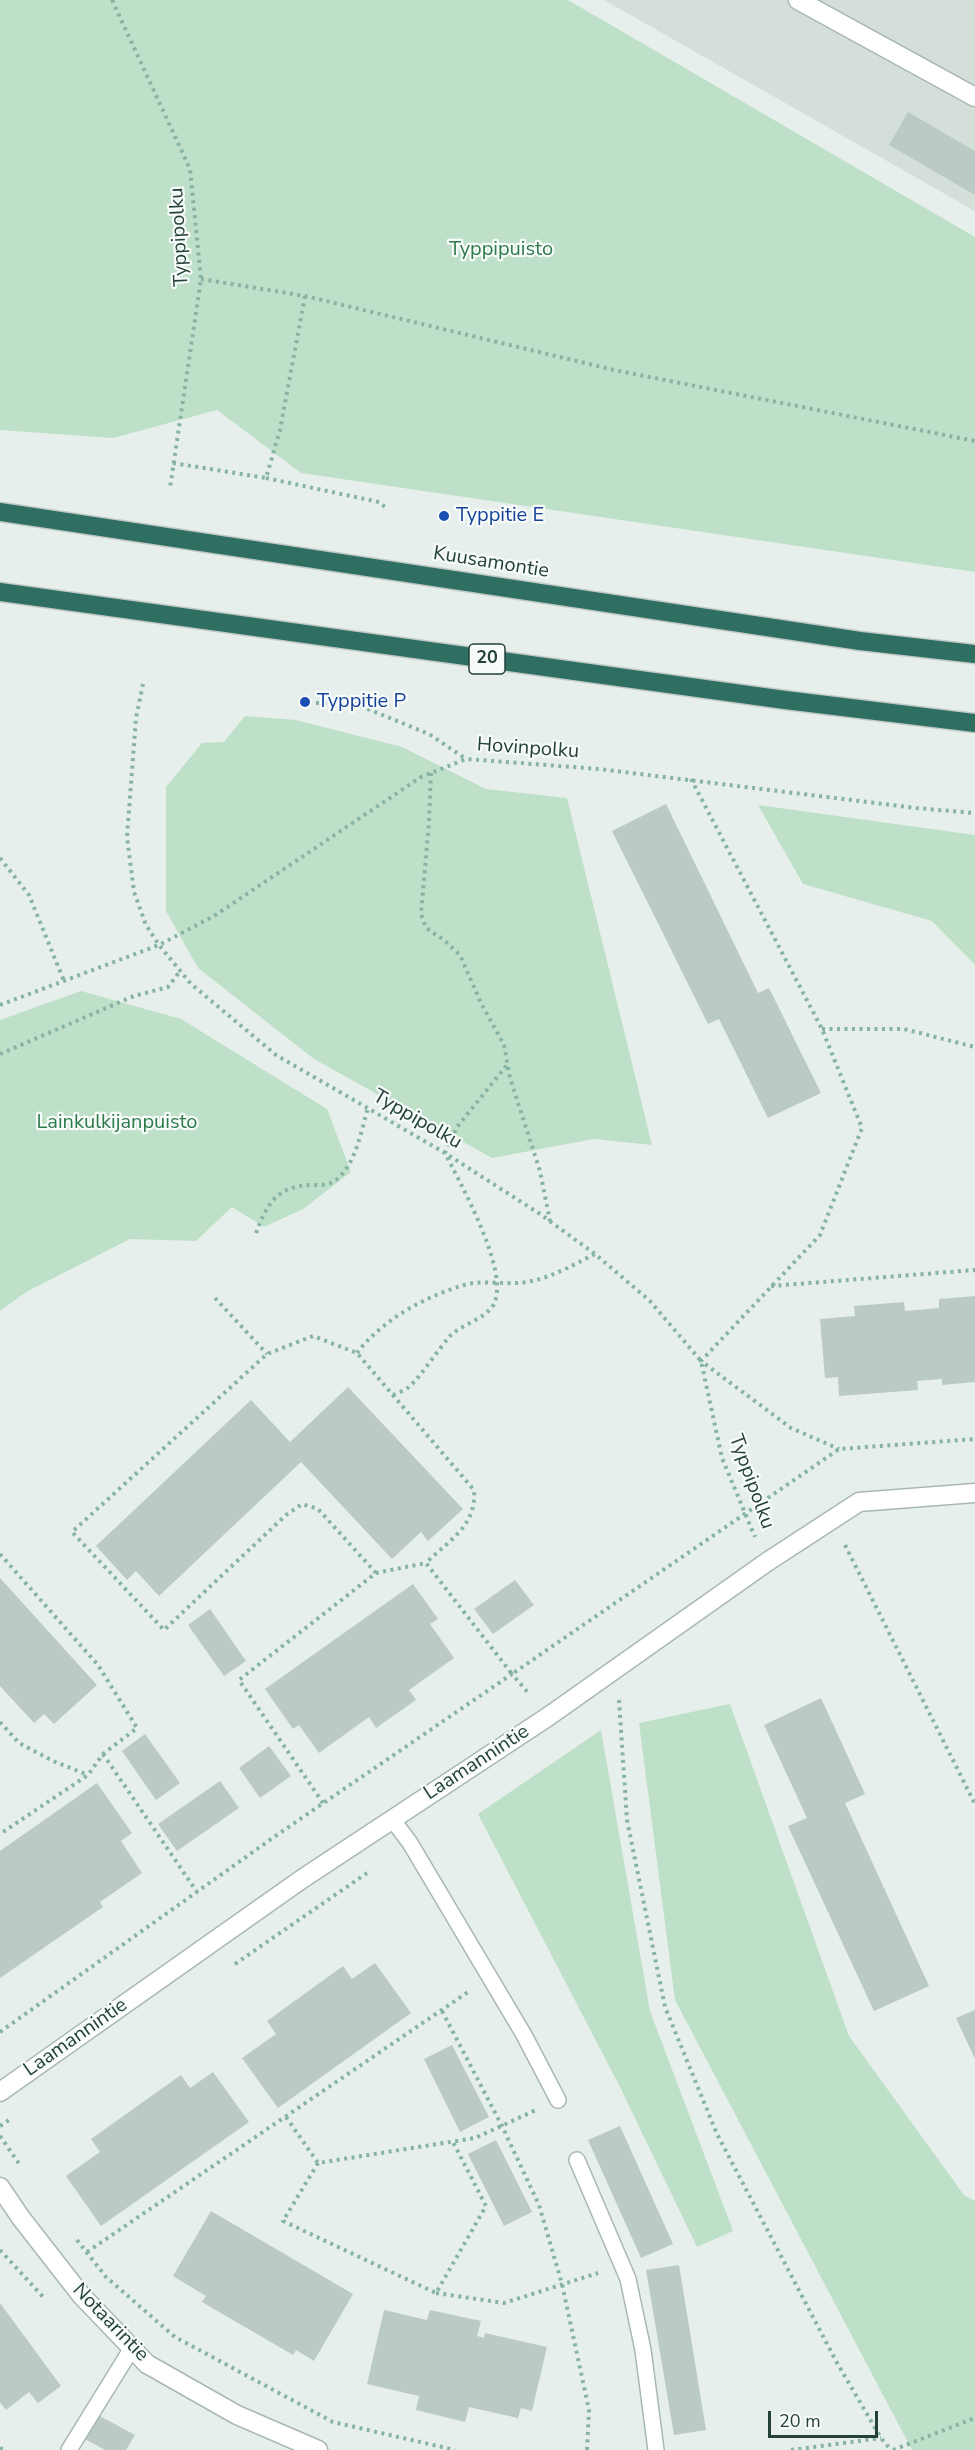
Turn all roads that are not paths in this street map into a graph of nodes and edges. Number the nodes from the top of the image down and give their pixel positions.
1 (806, 2) edge
2 (975, 97) edge
3 (0, 512) edge
4 (6, 595) edge
5 (975, 654) edge
6 (975, 723) edge
7 (975, 1493) edge
8 (392, 1819) junction
9 (0, 2092) edge
10 (558, 2100) road end
11 (577, 2160) dead end
12 (0, 2187) edge
13 (132, 2348) junction
14 (69, 2450) edge
15 (318, 2450) edge
16 (656, 2450) edge

1 - 2 street
3 - 5 highway, Kuusamontie
4 - 6 highway, 20
7 - 8 street, Laamannintie
8 - 9 street, Laamannintie
8 - 10 lane
11 - 16 lane
12 - 13 street, Notaarintie
13 - 14 lane
13 - 15 street, Notaarintie

